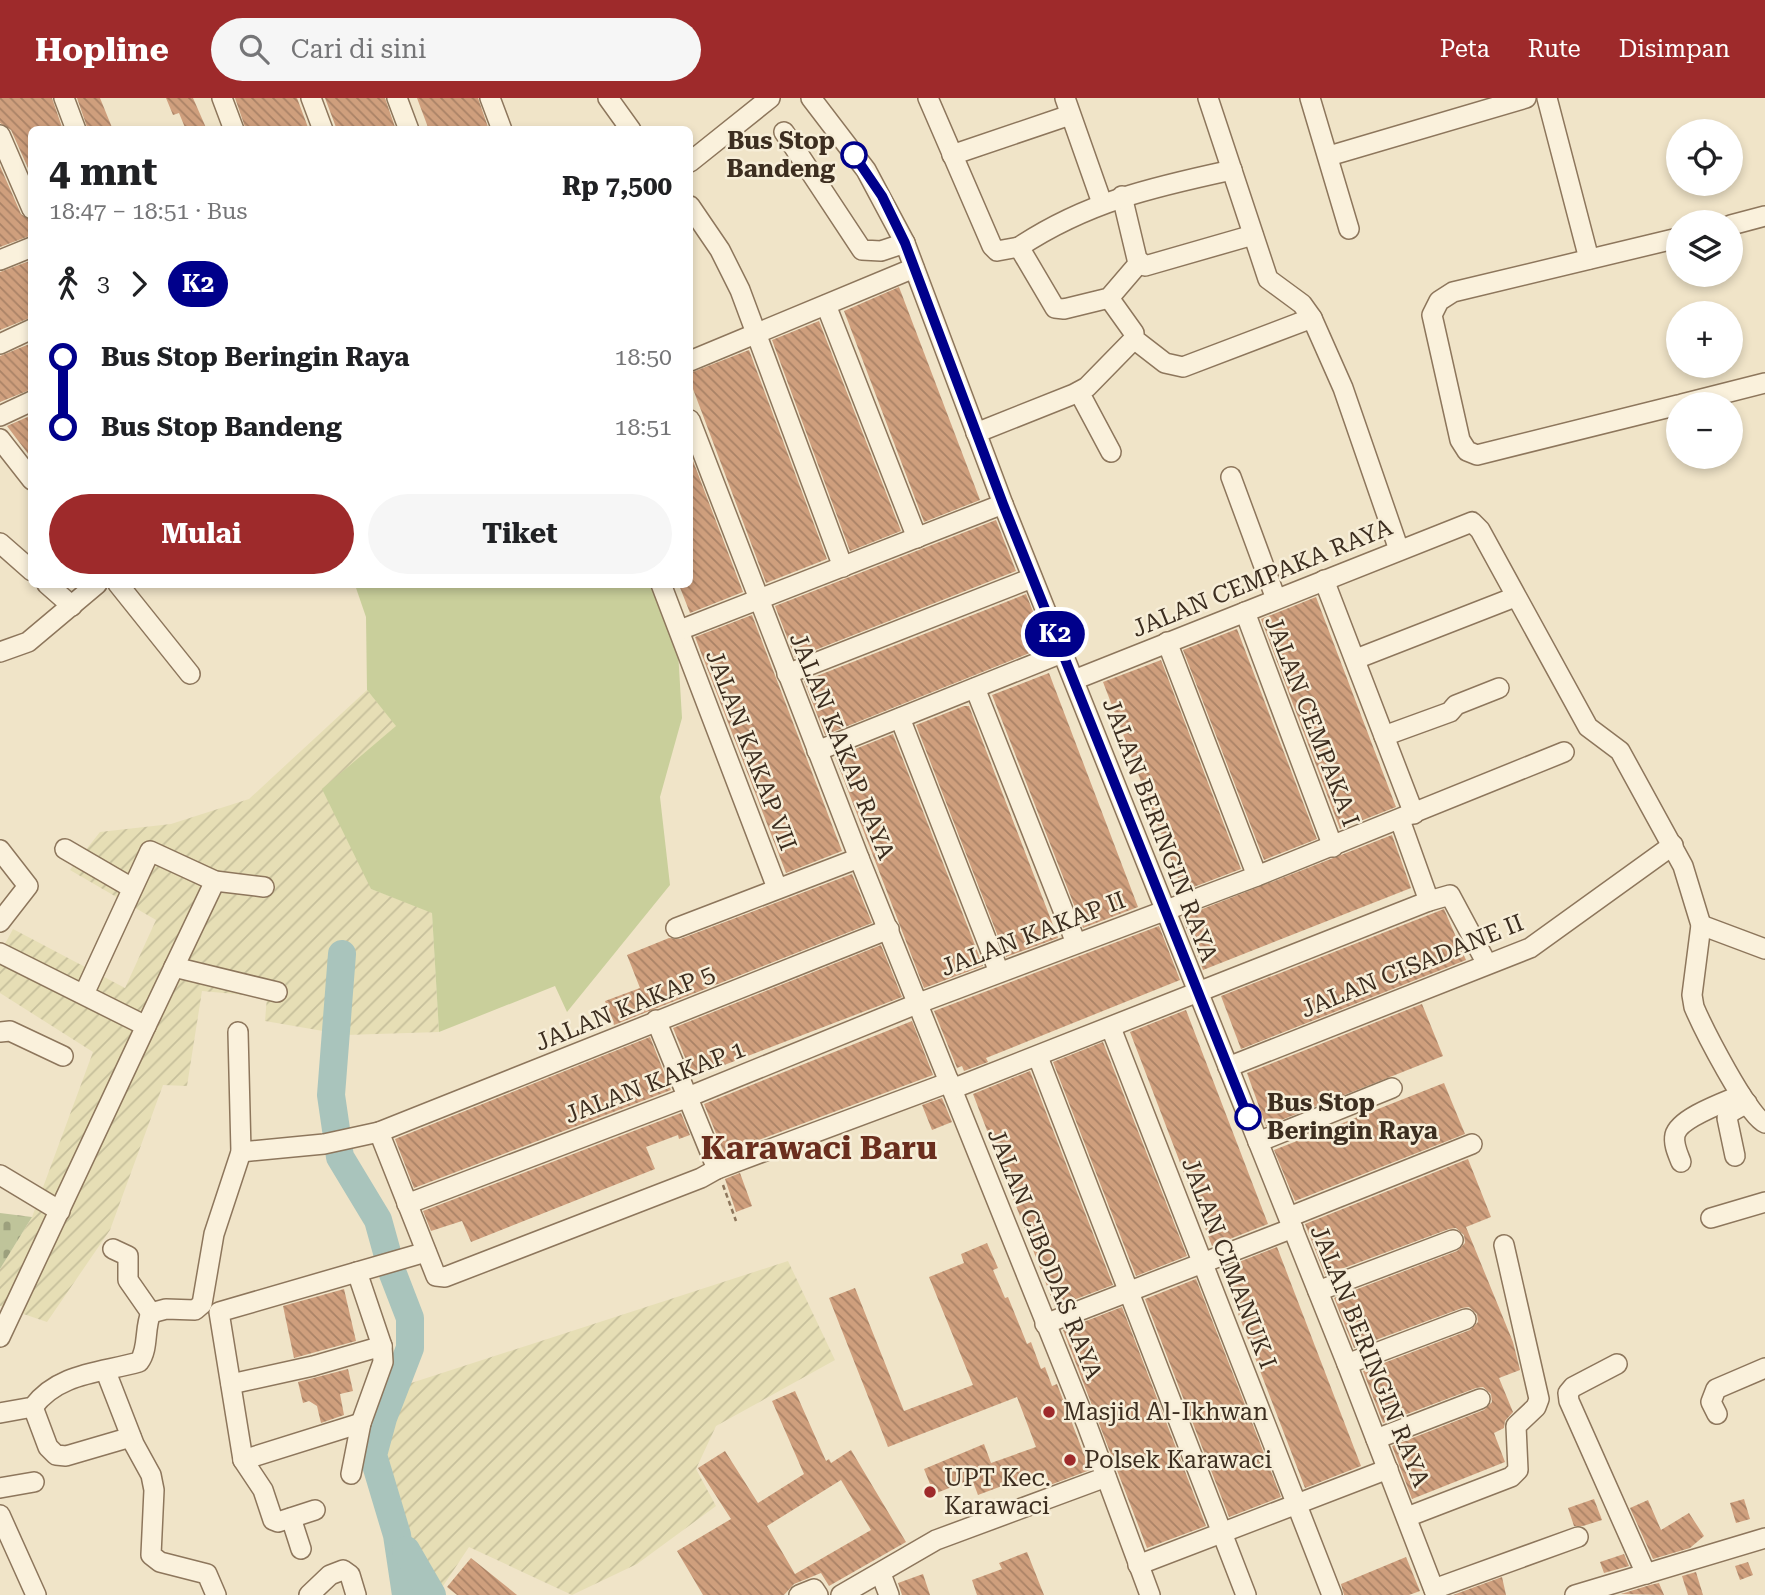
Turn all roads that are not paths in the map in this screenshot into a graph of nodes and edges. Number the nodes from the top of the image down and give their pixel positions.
1 (64, 98) edge
2 (222, 98) edge
3 (311, 98) edge
4 (397, 98) edge
5 (490, 98) edge
6 (608, 98) edge
7 (770, 98) edge
8 (811, 98) edge
9 (928, 98) edge
10 (1208, 98) edge
11 (1310, 98) edge
12 (1526, 98) edge
13 (1547, 98) edge
14 (1068, 106) edge
15 (74, 126) edge
16 (232, 126) edge
17 (322, 126) edge
18 (408, 126) edge
19 (500, 126) edge
20 (628, 126) edge
21 (784, 132) dead end
22 (0, 135) edge
23 (952, 155) junction
24 (1329, 156) junction
25 (693, 160) edge
26 (1232, 170) junction
27 (1122, 196) junction
28 (28, 200) edge
29 (1102, 203) junction
30 (693, 211) edge
31 (1765, 216) edge
32 (1743, 222) edge
33 (1349, 229) dead end
34 (1253, 234) junction
35 (902, 238) junction
36 (1666, 241) edge
37 (1019, 247) junction
38 (28, 249) edge
39 (1589, 259) junction
40 (0, 260) edge
41 (1139, 263) junction
42 (914, 268) junction
43 (1110, 298) junction
44 (826, 306) junction
45 (1311, 318) junction
46 (28, 331) edge
47 (756, 336) junction
48 (1134, 339) junction
49 (0, 344) edge
50 (693, 360) edge
51 (1765, 383) edge
52 (1079, 392) junction
53 (1730, 392) edge
54 (28, 403) edge
55 (1666, 409) edge
56 (0, 416) edge
57 (693, 428) edge
58 (976, 433) junction
59 (0, 439) edge
60 (1111, 452) dead end
61 (28, 474) edge
62 (1231, 477) dead end
63 (1003, 504) junction
64 (917, 538) junction
65 (0, 543) edge
66 (1399, 550) junction
67 (843, 567) junction
68 (28, 568) edge
69 (1032, 578) junction
70 (1324, 580) junction
71 (52, 588) edge
72 (92, 588) edge
73 (121, 588) edge
74 (664, 588) edge
75 (1515, 597) junction
76 (1276, 599) junction
77 (758, 600) junction
78 (72, 606) junction
79 (1245, 612) junction
80 (680, 630) junction
81 (1167, 642) junction
82 (0, 652) edge
83 (1062, 653) junction
84 (1356, 659) junction
85 (190, 674) dead end
86 (787, 674) junction
87 (1074, 680) junction
88 (975, 688) junction
89 (1499, 688) dead end
90 (900, 718) junction
91 (1384, 736) junction
92 (817, 751) junction
93 (1564, 752) dead end
94 (1407, 817) junction
95 (1673, 845) junction
96 (1333, 847) junction
97 (65, 849) dead end
98 (0, 850) edge
99 (859, 858) junction
100 (1257, 876) junction
101 (215, 881) junction
102 (264, 887) dead end
103 (132, 888) junction
104 (777, 888) junction
105 (1429, 901) junction
106 (1164, 910) junction
107 (0, 922) edge
108 (1701, 925) junction
109 (676, 928) dead end
110 (889, 929) junction
111 (1076, 943) junction
112 (1765, 948) edge
113 (0, 953) edge
114 (1487, 964) junction
115 (174, 967) junction
116 (999, 972) junction
117 (277, 992) dead end
118 (1198, 993) junction
119 (84, 994) junction
120 (919, 1003) junction
121 (656, 1020) junction
122 (146, 1026) junction
123 (1111, 1028) junction
124 (0, 1032) edge
125 (238, 1032) dead end
126 (62, 1056) dead end
127 (1038, 1057) junction
128 (1228, 1067) junction
129 (951, 1085) junction
130 (1392, 1088) dead end
131 (688, 1097) junction
132 (1744, 1099) junction
133 (1765, 1123) edge
134 (379, 1132) junction
135 (1258, 1142) junction
136 (1472, 1144) dead end
137 (241, 1152) junction
138 (1735, 1156) dead end
139 (1681, 1162) dead end
140 (717, 1169) junction
141 (0, 1175) edge
142 (1765, 1202) edge
143 (407, 1204) junction
144 (60, 1211) junction
145 (1711, 1218) dead end
146 (1291, 1222) junction
147 (1453, 1240) dead end
148 (1504, 1245) dead end
149 (113, 1249) dead end
150 (426, 1252) junction
151 (1202, 1262) junction
152 (364, 1271) junction
153 (1126, 1291) junction
154 (1318, 1292) junction
155 (151, 1313) junction
156 (1466, 1319) dead end
157 (1045, 1324) junction
158 (0, 1337) edge
159 (382, 1346) junction
160 (1347, 1364) junction
161 (1617, 1364) dead end
162 (1765, 1368) edge
163 (106, 1372) junction
164 (231, 1384) junction
165 (1480, 1399) dead end
166 (33, 1407) junction
167 (0, 1413) edge
168 (1717, 1415) dead end
169 (360, 1423) junction
170 (131, 1437) junction
171 (1376, 1439) junction
172 (243, 1460) junction
173 (1388, 1469) junction
174 (351, 1474) dead end
175 (1106, 1476) junction
176 (34, 1482) dead end
177 (0, 1488) edge
178 (1296, 1504) junction
179 (315, 1510) dead end
180 (0, 1515) edge
181 (1407, 1517) junction
182 (291, 1518) junction
183 (1222, 1533) junction
184 (1578, 1537) dead end
185 (1765, 1538) edge
186 (301, 1549) dead end
187 (1138, 1565) junction
188 (881, 1574) junction
189 (1646, 1574) junction
190 (1435, 1592) edge
191 (36, 1595) edge
192 (216, 1595) edge
193 (309, 1595) edge
194 (356, 1595) edge
195 (799, 1595) edge
196 (818, 1595) edge
197 (841, 1595) edge
198 (889, 1595) edge
199 (1150, 1595) edge
200 (1246, 1595) edge
201 (1332, 1595) edge
202 (1575, 1595) edge

1 - 15 street
2 - 16 street
3 - 17 street
4 - 18 street
5 - 19 street
6 - 20 street
7 - 25 street
8 - 35 street, JALAN BERINGIN RAYA
9 - 23 street
10 - 26 street
11 - 24 street
12 - 24 street
13 - 39 street
14 - 23 street
14 - 29 street
21 - 35 street
22 - 28 street
23 - 37 street
24 - 33 street
26 - 27 street
26 - 34 street
27 - 29 street
27 - 41 street
29 - 37 street
30 - 47 street
31 - 32 street
34 - 41 street
34 - 45 street
35 - 42 street, JALAN BERINGIN RAYA
36 - 39 street
37 - 43 street
38 - 40 street
39 - 55 street
41 - 43 street
42 - 44 street
42 - 58 street, JALAN BERINGIN RAYA
43 - 48 street
44 - 47 street
44 - 64 street
45 - 48 street
45 - 66 street
46 - 49 street
47 - 50 street
47 - 67 street
48 - 52 street
51 - 53 street
52 - 58 street
52 - 60 street
54 - 56 street
57 - 77 street, JALAN KAKAP RAYA
58 - 63 street, JALAN BERINGIN RAYA
59 - 61 street
62 - 76 street
63 - 64 street
63 - 69 street, JALAN BERINGIN RAYA
64 - 67 street
65 - 68 street
66 - 70 street, JALAN CEMPAKA RAYA
66 - 75 street, JALAN CEMPAKA RAYA
67 - 77 street
69 - 83 street, JALAN BERINGIN RAYA
69 - 86 street
70 - 76 street, JALAN CEMPAKA RAYA
70 - 84 street
71 - 78 street
72 - 78 street
73 - 85 street
74 - 80 street, JALAN KAKAP VII
75 - 84 street
75 - 95 street
76 - 79 street, JALAN CEMPAKA RAYA
77 - 80 street
77 - 86 street, JALAN KAKAP RAYA
78 - 82 street
79 - 81 street, JALAN CEMPAKA RAYA
79 - 96 street, JALAN CEMPAKA I
80 - 104 street, JALAN KAKAP VII
81 - 87 street, JALAN CEMPAKA RAYA
81 - 100 street
83 - 87 street, JALAN BERINGIN RAYA
83 - 88 street
84 - 91 street
86 - 92 street, JALAN KAKAP RAYA
87 - 106 street, JALAN BERINGIN RAYA
88 - 90 street
88 - 111 street
89 - 91 street
90 - 92 street
90 - 116 street
91 - 94 street
92 - 99 street, JALAN KAKAP RAYA
93 - 94 street, JALAN KAKAP II
94 - 96 street, JALAN KAKAP II
94 - 105 street
95 - 108 street
95 - 114 street, JALAN CISADANE II
96 - 100 street, JALAN KAKAP II
97 - 103 street
98 - 107 street
99 - 104 street
99 - 110 street, JALAN KAKAP RAYA
100 - 106 street, JALAN KAKAP II
101 - 102 street
101 - 103 street
101 - 115 street
103 - 119 street
104 - 109 street
105 - 114 street
105 - 118 street
106 - 111 street, JALAN KAKAP II
106 - 118 street, JALAN BERINGIN RAYA
108 - 112 street
108 - 132 street
110 - 120 street, JALAN KAKAP RAYA
110 - 121 street, JALAN KAKAP 5
111 - 116 street, JALAN KAKAP II
113 - 119 street
114 - 128 street, JALAN CISADANE II
115 - 117 street
115 - 122 street
116 - 120 street, JALAN KAKAP II
118 - 123 street
118 - 128 street, JALAN BERINGIN RAYA
119 - 122 street
120 - 129 street, JALAN KAKAP RAYA
120 - 131 street, JALAN KAKAP 1
121 - 131 street
121 - 134 street, JALAN KAKAP 5
122 - 144 street
123 - 127 street
123 - 151 street, JALAN CIMANUK I
124 - 126 street
125 - 137 street
127 - 129 street
127 - 153 street
128 - 135 street, JALAN BERINGIN RAYA
129 - 140 street
129 - 157 street, JALAN CIBODAS RAYA
130 - 135 street
131 - 140 street
131 - 143 street, JALAN KAKAP 1
132 - 133 street
132 - 138 street
132 - 139 street
134 - 137 street, JALAN KAKAP 5
134 - 143 street
135 - 146 street, JALAN BERINGIN RAYA
136 - 146 street
137 - 155 street
140 - 150 street
141 - 144 street
142 - 145 street
143 - 150 street
144 - 158 street
146 - 151 street
146 - 154 street, JALAN BERINGIN RAYA
147 - 154 street
148 - 181 street
149 - 155 street
150 - 152 street
151 - 153 street
151 - 178 street, JALAN CIMANUK I
152 - 159 street
152 - 164 street
153 - 157 street
153 - 183 street
154 - 160 street, JALAN BERINGIN RAYA
155 - 163 street
156 - 160 street
157 - 175 street, JALAN CIBODAS RAYA
159 - 164 street
159 - 169 street
160 - 171 street, JALAN BERINGIN RAYA
161 - 189 street
162 - 168 street
163 - 166 street
163 - 170 street
164 - 172 street
165 - 171 street
166 - 167 street
166 - 170 street
169 - 172 street
169 - 174 street
170 - 192 street
171 - 173 street, JALAN BERINGIN RAYA
172 - 182 street
173 - 178 street
173 - 181 street, JALAN BERINGIN RAYA
175 - 187 street, JALAN CIBODAS RAYA
175 - 188 street
176 - 177 street
178 - 183 street
178 - 201 street, JALAN CIMANUK I
179 - 182 street
180 - 191 street
181 - 190 street, JALAN BERINGIN RAYA
182 - 186 street
183 - 187 street
183 - 200 street
184 - 190 street
185 - 189 street
187 - 199 street, JALAN CIBODAS RAYA
188 - 197 street
188 - 198 street
189 - 202 street
193 - 194 street
195 - 196 street

